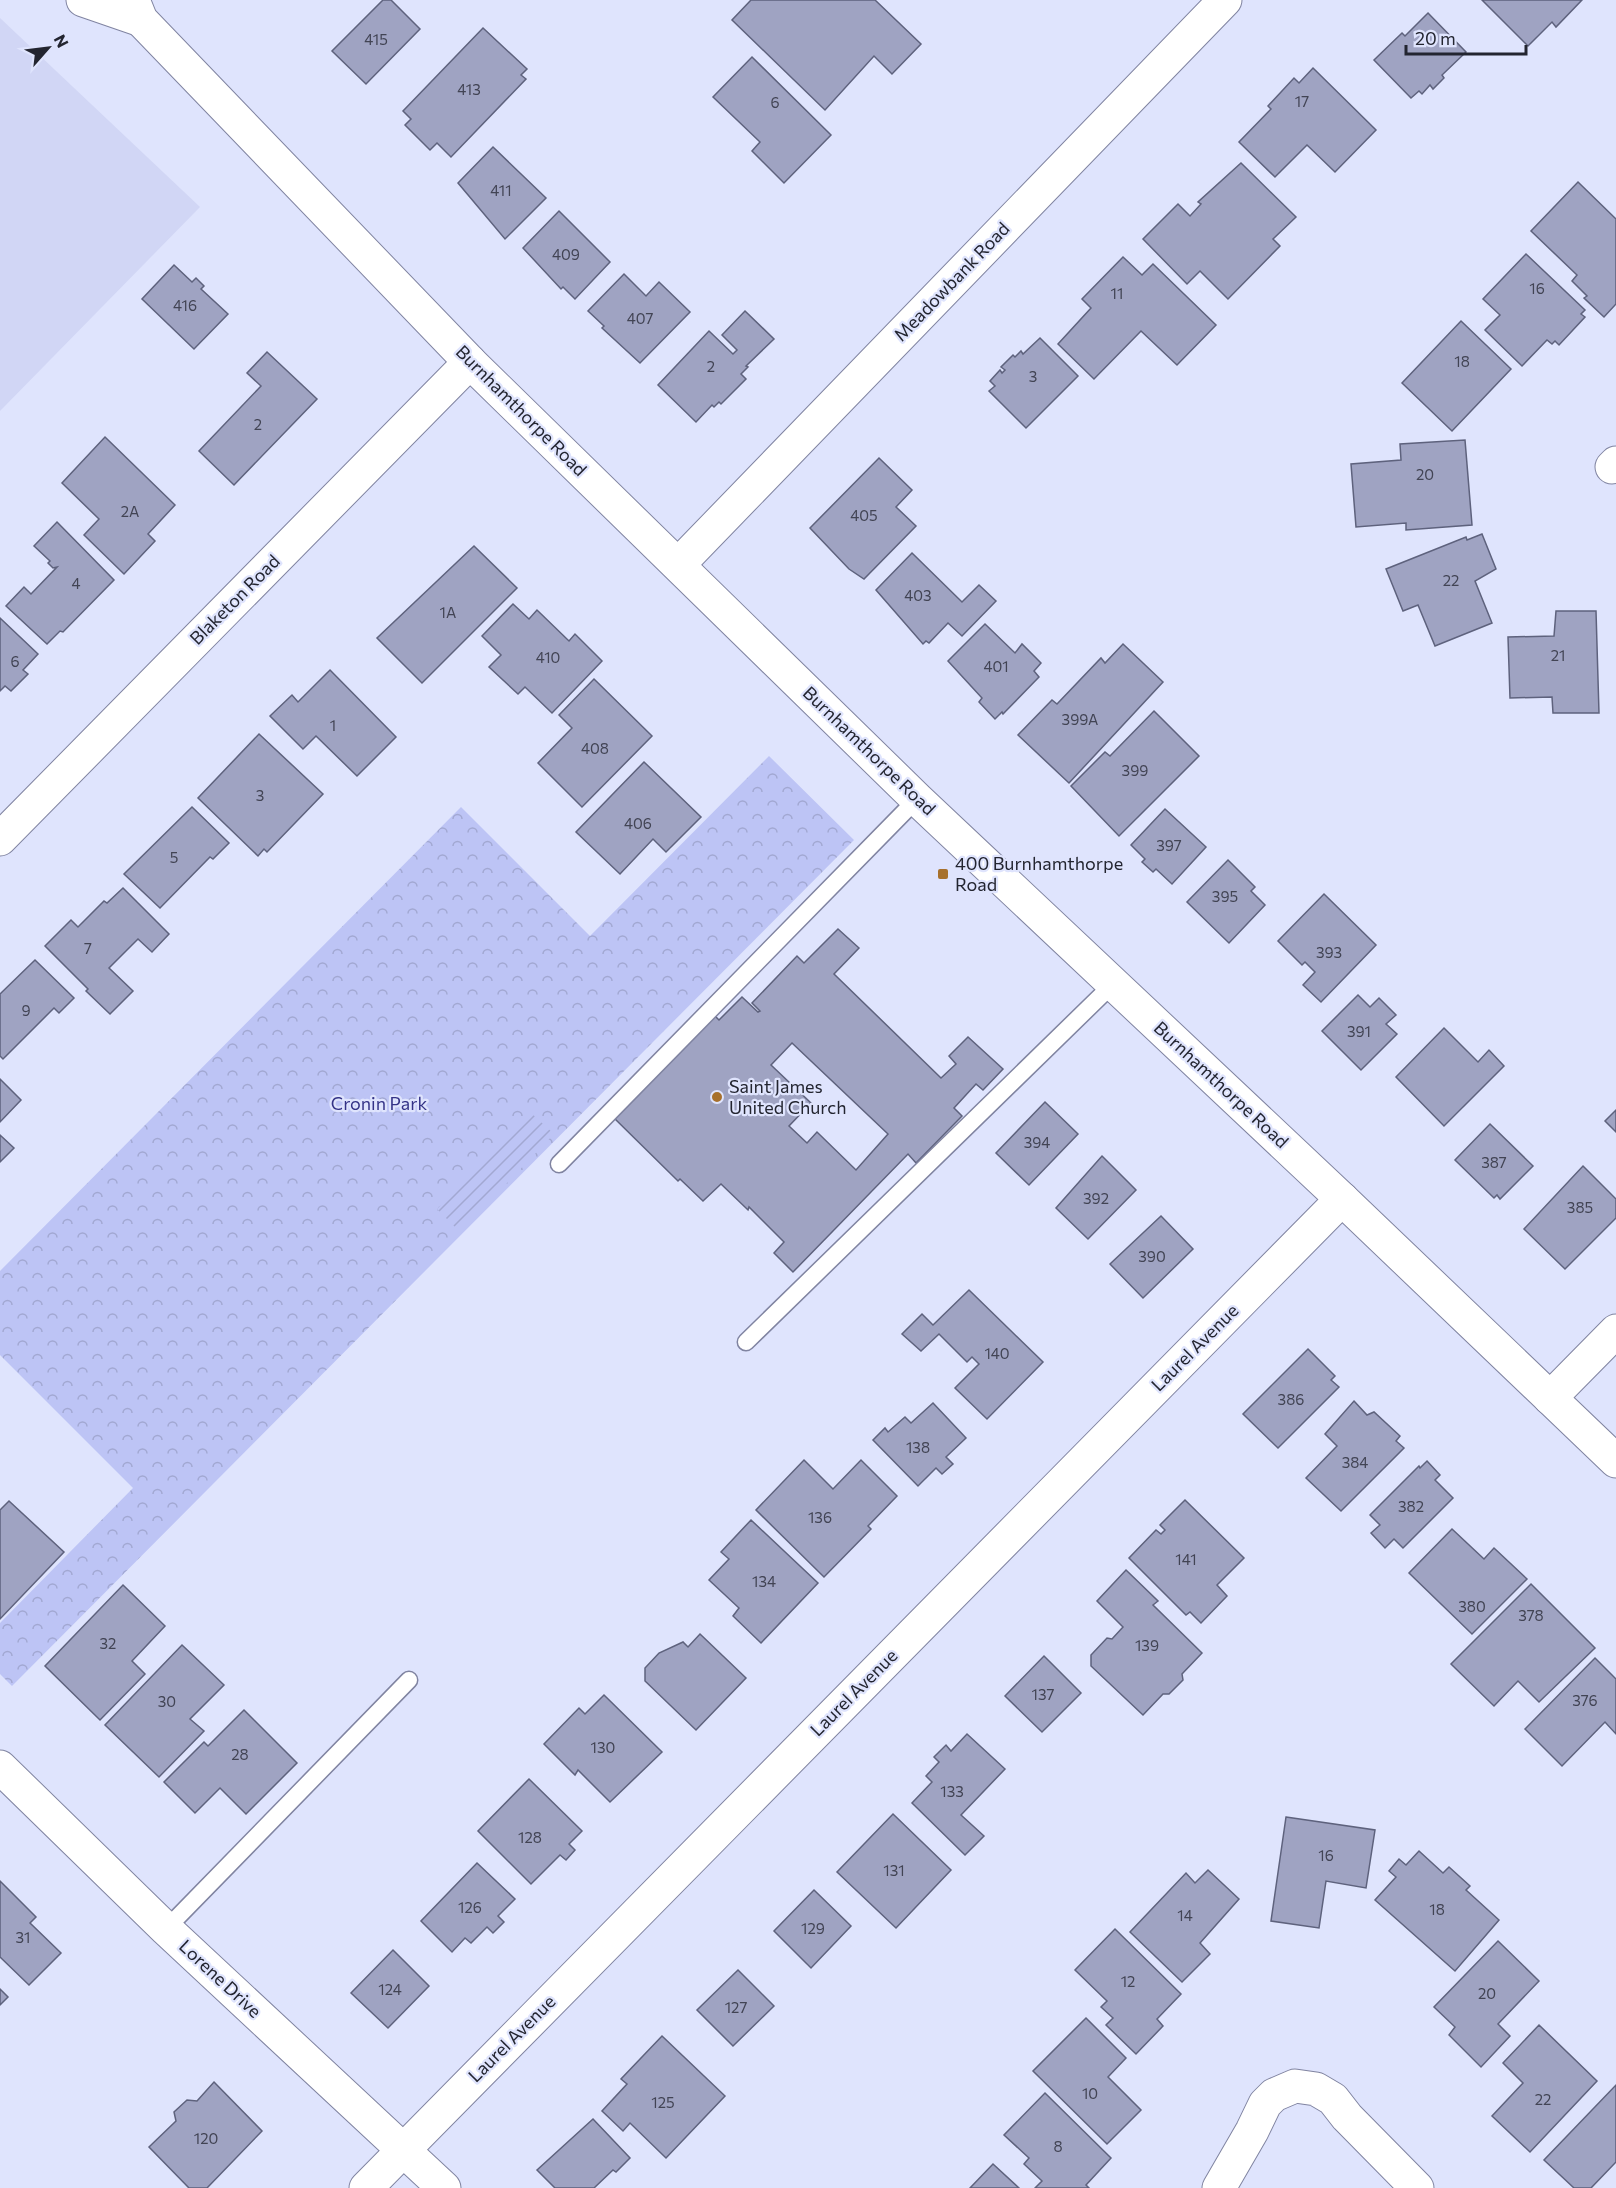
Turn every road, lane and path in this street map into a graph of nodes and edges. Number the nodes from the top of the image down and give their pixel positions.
1 (83, 0) edge
2 (1225, 0) edge
3 (137, 10) edge
4 (470, 362) junction
5 (679, 564) junction
6 (917, 798) junction
7 (0, 838) edge
8 (1114, 983) junction
9 (559, 1164) dead end
10 (1342, 1199) junction
11 (1616, 1331) edge
12 (746, 1342) dead end
13 (1551, 1398) junction
14 (1616, 1461) edge
15 (409, 1680) dead end
16 (0, 1767) edge
17 (166, 1929) junction
18 (404, 2149) junction
19 (366, 2188) edge
20 (444, 2188) edge
21 (1219, 2188) edge
22 (1417, 2188) edge

1 - 3 street, Burnhamthorpe Road
2 - 5 street, Meadowbank Road
3 - 4 street, Burnhamthorpe Road
4 - 5 street, Burnhamthorpe Road
4 - 7 street, Blaketon Road
5 - 6 street, Burnhamthorpe Road
6 - 8 street, Burnhamthorpe Road
6 - 9 lane
8 - 10 street, Burnhamthorpe Road
8 - 12 lane
10 - 13 street, Burnhamthorpe Road
10 - 18 street, Laurel Avenue
11 - 13 street
13 - 14 street, Burnhamthorpe Road
15 - 17 lane
16 - 17 street, Lorene Drive
17 - 18 street, Lorene Drive
18 - 19 street, Laurel Avenue
18 - 20 street, Lorene Drive
21 - 22 street

